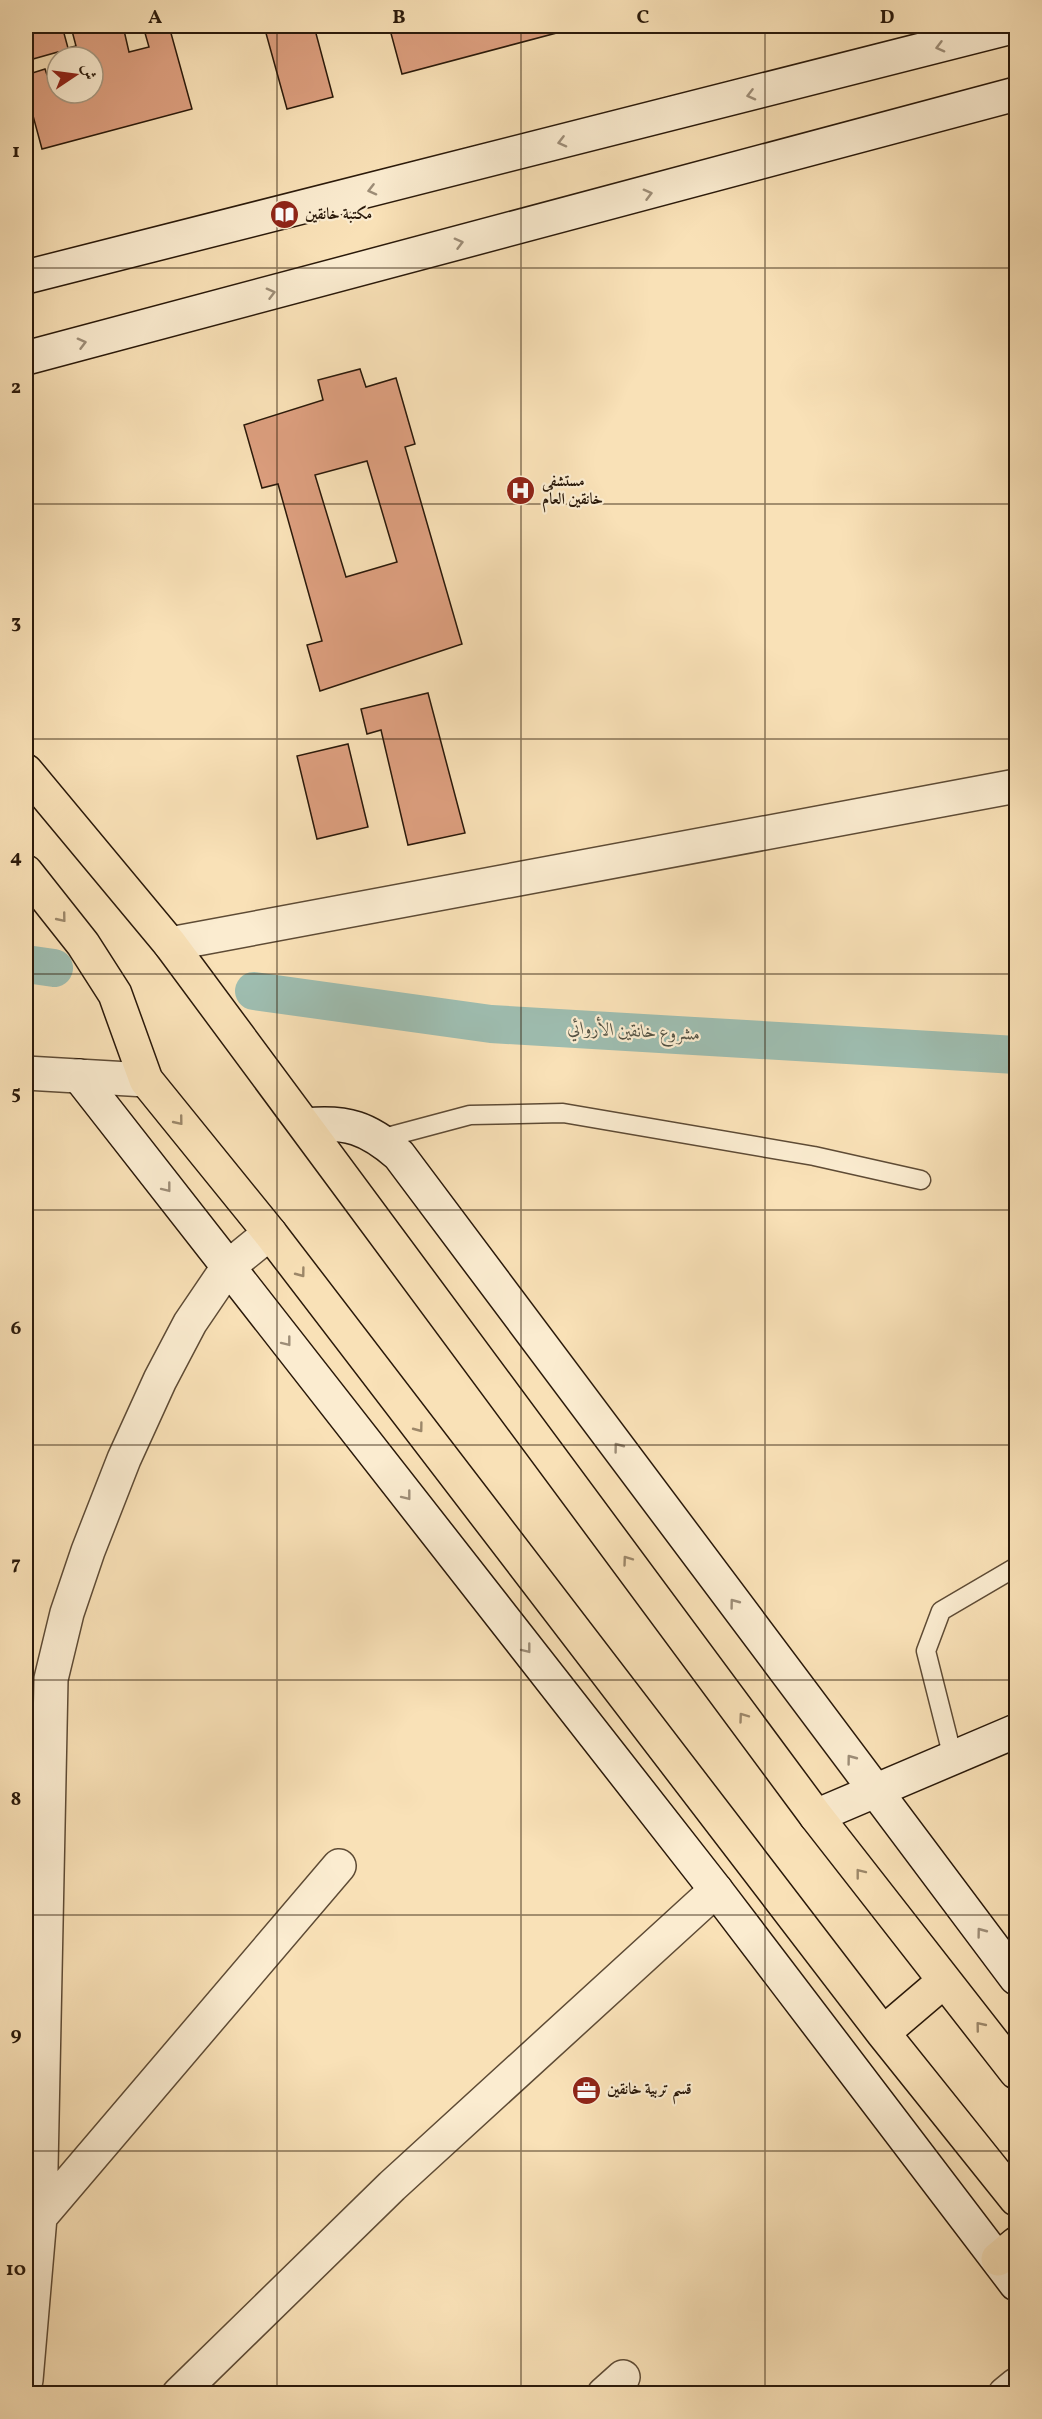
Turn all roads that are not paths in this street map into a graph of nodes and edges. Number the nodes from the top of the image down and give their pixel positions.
1 (1017, 26) edge
2 (1017, 94) edge
3 (26, 277) edge
4 (26, 358) edge
5 (26, 771) edge
6 (1017, 786) edge
7 (26, 872) edge
8 (170, 944) junction
9 (26, 1073) edge
10 (79, 1076) junction
11 (146, 1080) junction
12 (306, 1125) junction
13 (380, 1138) junction
14 (921, 1180) dead end
15 (270, 1233) junction
16 (228, 1267) junction
17 (1017, 1567) edge
18 (1017, 1731) edge
19 (953, 1758) junction
20 (875, 1791) junction
21 (816, 1815) junction
22 (339, 1866) dead end
23 (716, 1890) junction
24 (1017, 1978) edge
25 (944, 1981) junction
26 (883, 2033) junction
27 (1017, 2072) edge
28 (1017, 2199) edge
29 (40, 2217) junction
30 (1010, 2262) edge
31 (26, 2380) edge
32 (1017, 2385) edge
33 (179, 2394) edge
34 (1005, 2394) edge

1 -> 3 street
4 -> 2 street
5 - 8 main road
6 - 8 street
7 -> 11 main road
8 - 12 main road
9 - 10 street
10 - 11 street
10 -> 16 street
11 -> 15 main road
12 - 13 street
21 -> 12 main road
13 - 14 lane
20 -> 13 street
15 - 16 street
15 -> 26 main road
16 -> 23 street
16 - 29 street
17 - 19 lane
18 - 19 street
19 - 20 street
20 - 21 street
24 -> 20 street
25 -> 21 main road
22 - 29 street
23 - 30 street
23 - 33 street
25 - 26 main road
27 -> 25 main road
26 - 28 main road
29 - 31 street
32 - 34 street

